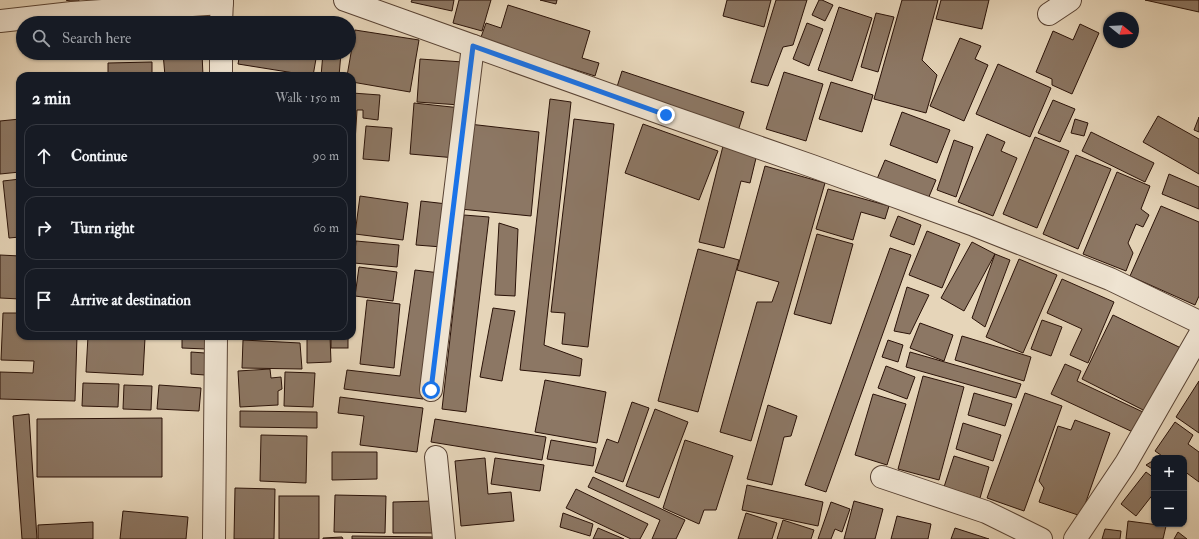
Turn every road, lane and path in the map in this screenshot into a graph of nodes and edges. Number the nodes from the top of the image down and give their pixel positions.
1 (345, 0) edge
2 (1070, 0) edge
3 (222, 9) edge
4 (1049, 14) dead end
5 (45, 16) edge
6 (16, 19) edge
7 (0, 21) edge
8 (473, 46) junction
9 (221, 60) edge
10 (221, 72) edge
11 (1199, 322) edge
12 (1199, 336) edge
13 (216, 340) edge
14 (431, 390) dead end
15 (436, 457) dead end
16 (882, 477) dead end
17 (214, 539) edge
18 (444, 539) edge
19 (1041, 539) edge
20 (1075, 539) edge

1 - 8 street
2 - 4 street
3 - 5 street
6 - 7 street
8 - 11 street
8 - 14 street
9 - 10 street
12 - 20 street
13 - 17 street
15 - 18 street
16 - 19 street

